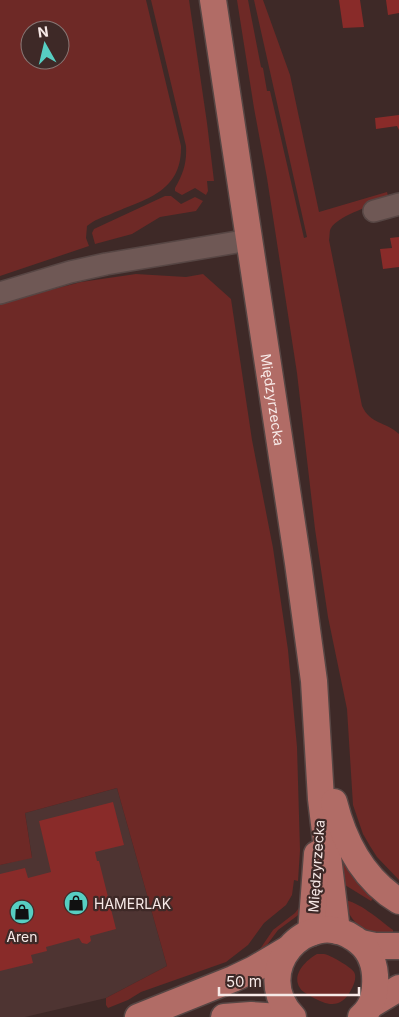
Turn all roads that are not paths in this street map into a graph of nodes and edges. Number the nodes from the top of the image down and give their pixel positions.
1 (213, 0) edge
2 (399, 204) edge
3 (374, 211) dead end
4 (249, 240) junction
5 (0, 293) edge
6 (314, 681) junction
7 (321, 799) junction
8 (399, 901) edge
9 (337, 931) junction
10 (311, 932) junction
11 (361, 943) junction
12 (399, 946) edge
13 (288, 949) junction
14 (399, 988) edge
15 (366, 1011) edge
16 (138, 1017) edge
17 (224, 1017) edge
18 (281, 1017) edge
19 (293, 1017) edge

1 - 4 main road, Międzyrzecka
2 - 3 street
4 - 5 street
4 - 6 main road, Międzyrzecka
6 - 7 main road, Międzyrzecka
6 - 8 main road
7 - 9 main road, Międzyrzecka
7 - 10 main road, Międzyrzecka
9 - 10 main road
9 - 11 main road
10 - 13 main road
11 - 12 main road
11 - 15 main road
13 - 16 main road
13 - 19 main road
14 - 15 main road
17 - 18 main road

